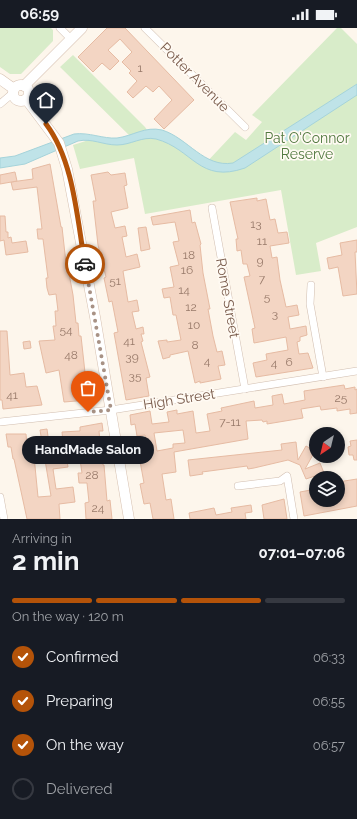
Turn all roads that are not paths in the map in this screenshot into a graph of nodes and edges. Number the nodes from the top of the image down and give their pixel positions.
1 (60, 28) edge
2 (82, 28) edge
3 (144, 28) edge
4 (71, 39) junction
5 (0, 79) edge
6 (17, 89) junction
7 (0, 104) edge
8 (245, 127) dead end
9 (212, 208) dead end
10 (311, 285) dead end
11 (357, 371) edge
12 (324, 377) junction
13 (245, 389) junction
14 (111, 410) junction
15 (0, 422) edge
16 (238, 486) dead end
17 (0, 497) edge
18 (4, 519) edge
19 (129, 519) edge
20 (294, 519) edge

1 - 4 street
2 - 4 main road
3 - 8 street, Potter Avenue
4 - 6 main road
5 - 6 main road
6 - 7 street
6 - 14 main road
9 - 13 street, Rome Street
10 - 12 street
11 - 12 street, High Street
12 - 13 street, High Street
13 - 14 street, High Street
14 - 15 street, High Street
14 - 19 main road
16 - 20 street
17 - 18 street

